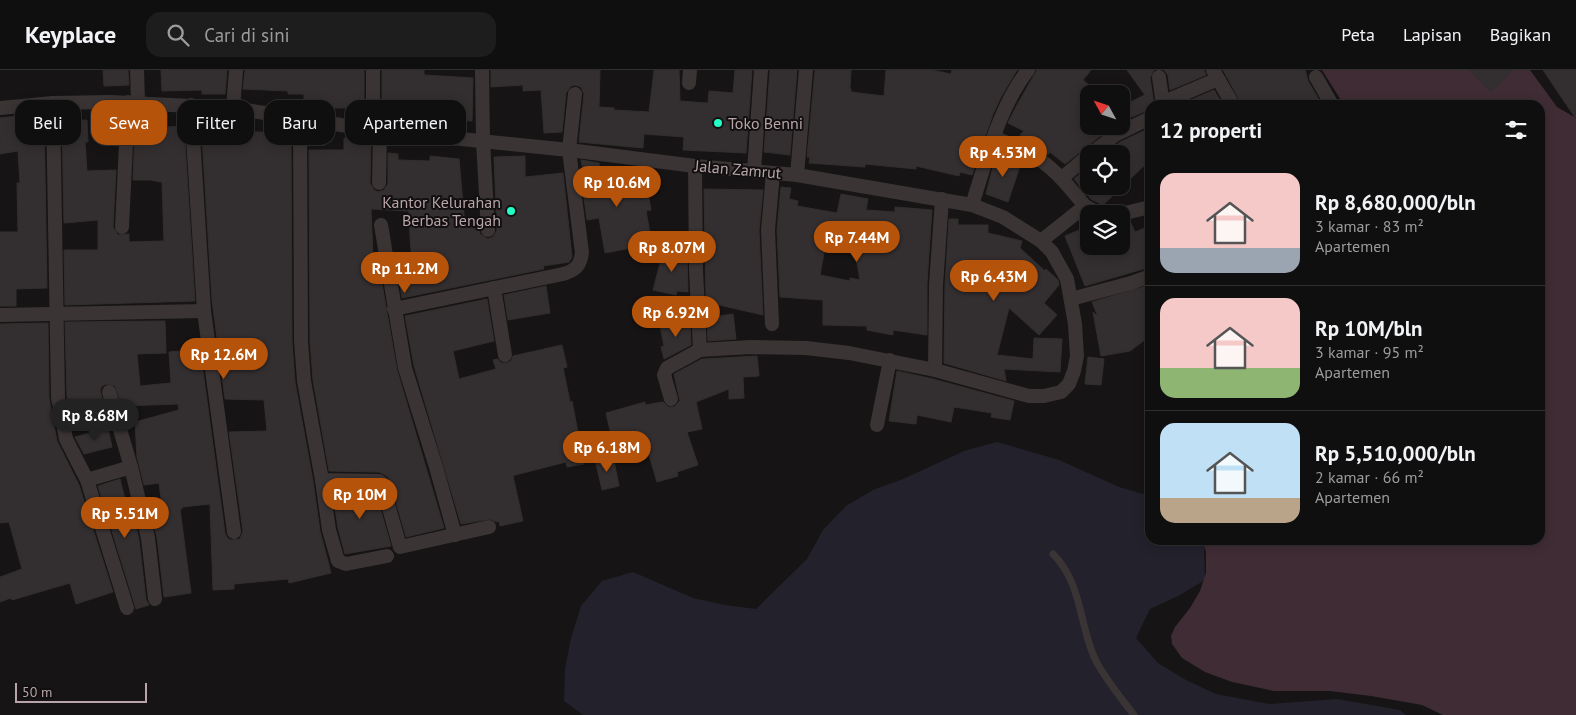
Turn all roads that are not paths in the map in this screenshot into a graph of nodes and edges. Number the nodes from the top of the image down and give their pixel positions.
1 (137, 70) edge
2 (236, 70) edge
3 (374, 70) edge
4 (482, 70) edge
5 (761, 70) edge
6 (806, 70) edge
7 (1028, 70) edge
8 (1215, 74) edge
9 (1159, 77) dead end
10 (1316, 77) dead end
11 (575, 94) dead end
12 (133, 100) edge
13 (234, 100) edge
14 (375, 100) edge
15 (1163, 100) edge
16 (1171, 100) edge
17 (1230, 100) edge
18 (1329, 100) edge
19 (15, 107) edge
20 (0, 108) edge
21 (1145, 120) edge
22 (994, 137) junction
23 (466, 139) edge
24 (483, 141) junction
25 (54, 145) edge
26 (129, 145) edge
27 (194, 145) edge
28 (300, 145) edge
29 (377, 145) edge
30 (1102, 145) edge
31 (569, 150) junction
32 (1080, 163) edge
33 (695, 166) junction
34 (754, 171) junction
35 (773, 173) junction
36 (797, 175) junction
37 (1062, 178) junction
38 (378, 183) dead end
39 (942, 199) junction
40 (972, 205) junction
41 (1084, 205) edge
42 (1145, 208) edge
43 (1080, 210) edge
44 (1130, 212) edge
45 (381, 225) dead end
46 (122, 227) dead end
47 (488, 230) dead end
48 (1041, 241) junction
49 (1145, 278) edge
50 (494, 288) junction
51 (1071, 299) junction
52 (394, 309) junction
53 (204, 311) junction
54 (56, 314) junction
55 (0, 315) edge
56 (772, 324) dead end
57 (700, 350) junction
58 (505, 355) dead end
59 (890, 360) junction
60 (936, 370) junction
61 (109, 392) dead end
62 (671, 399) dead end
63 (877, 425) dead end
64 (131, 467) junction
65 (87, 480) junction
66 (322, 480) junction
67 (489, 527) dead end
68 (234, 532) dead end
69 (455, 535) junction
70 (1053, 554) dead end
71 (387, 556) dead end
72 (155, 598) dead end
73 (127, 608) dead end
74 (1134, 715) edge

1 - 12 street
2 - 13 street
3 - 14 street
4 - 24 street
5 - 34 street
6 - 36 street
7 - 22 street
8 - 16 street
8 - 17 street
9 - 15 street
10 - 18 street
11 - 31 street
19 - 20 street, Jalan Zamrut
21 - 30 street
22 - 37 street
22 - 40 street
23 - 24 street, Jalan Zamrut
24 - 31 street, Jalan Zamrut
24 - 47 street
25 - 54 street
26 - 46 street
27 - 53 street
28 - 66 street
29 - 38 street
31 - 33 street, Jalan Zamrut
31 - 50 street
32 - 37 street
33 - 34 street, Jalan Zamrut
33 - 57 street
34 - 35 street, Jalan Zamrut
35 - 36 street, Jalan Zamrut
35 - 56 street
36 - 39 street, Jalan Zamrut
37 - 41 street
39 - 40 street, Jalan Zamrut
39 - 60 street
40 - 48 street, Jalan Zamrut
42 - 44 street
43 - 48 street
45 - 52 street
48 - 51 street, Jalan Zamrut
49 - 51 street
50 - 52 street
50 - 58 street
51 - 60 street, Jalan Zamrut
52 - 69 street
53 - 54 street
53 - 68 street
54 - 55 street
54 - 65 street
57 - 59 street
57 - 62 street
59 - 60 street
59 - 63 street
61 - 64 street
64 - 65 street
64 - 72 street
65 - 73 street
66 - 69 street
66 - 71 street
67 - 69 street
70 - 74 lane

